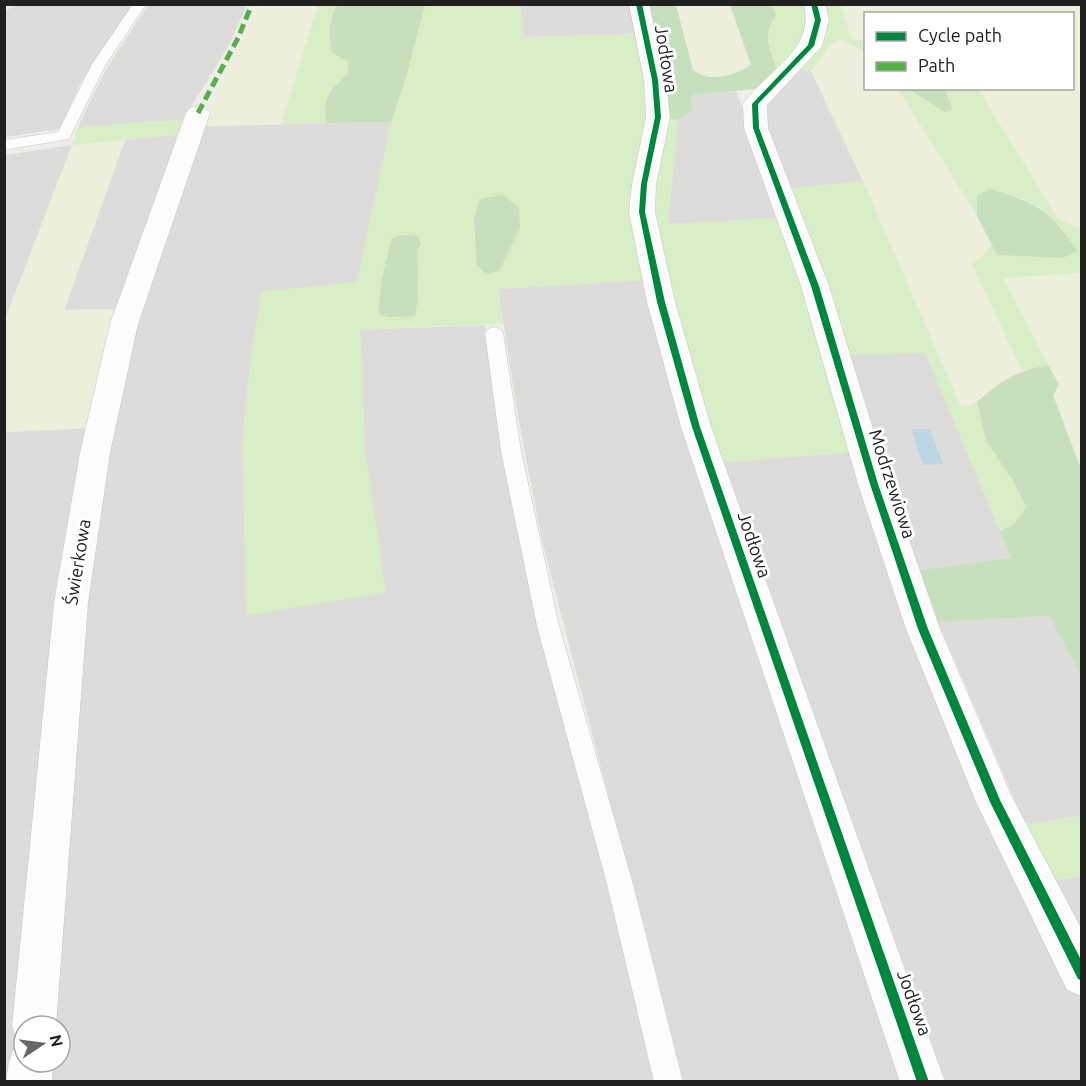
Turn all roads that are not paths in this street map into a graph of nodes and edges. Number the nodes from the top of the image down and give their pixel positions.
1 (140, 4) edge
2 (639, 4) edge
3 (814, 4) edge
4 (198, 113) dead end
5 (4, 145) edge
6 (494, 333) dead end
7 (1082, 975) edge
8 (35, 1014) edge
9 (669, 1082) edge
10 (923, 1082) edge

1 - 5 lane
2 - 10 street, Jodłowa
3 - 7 street, Modrzewiowa
4 - 8 street, Świerkowa
6 - 9 lane

